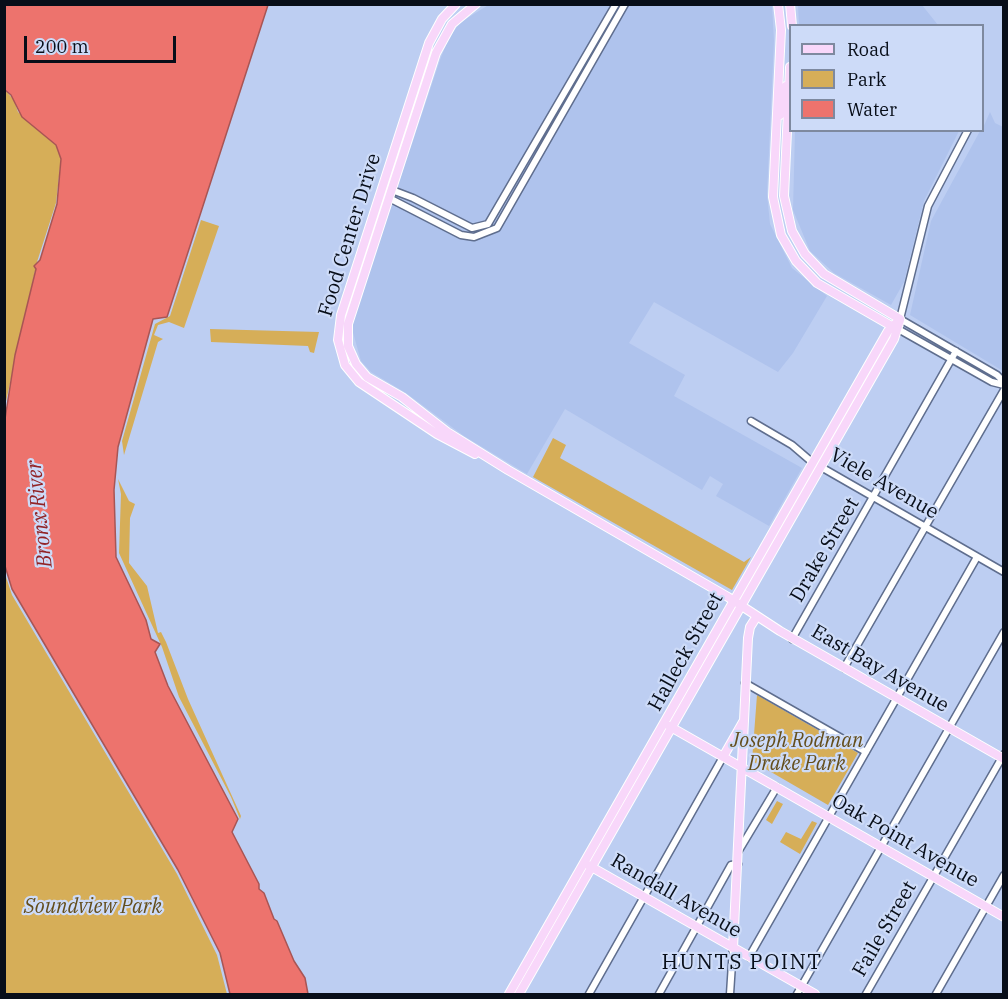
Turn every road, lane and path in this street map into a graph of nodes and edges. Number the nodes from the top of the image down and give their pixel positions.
1 (456, 4) edge
2 (476, 4) edge
3 (616, 4) edge
4 (625, 4) edge
5 (778, 4) edge
6 (789, 4) edge
7 (792, 24) edge
8 (789, 73) edge
9 (789, 89) edge
10 (967, 132) edge
11 (775, 140) junction
12 (381, 192) junction
13 (390, 194) junction
14 (367, 235) junction
15 (358, 292) junction
16 (900, 319) junction
17 (895, 328) junction
18 (956, 351) junction
19 (952, 359) junction
20 (1004, 384) edge
21 (1004, 390) edge
22 (751, 422) dead end
23 (817, 465) junction
24 (508, 470) junction
25 (873, 498) junction
26 (925, 527) junction
27 (977, 557) junction
28 (1004, 572) edge
29 (738, 603) junction
30 (757, 616) junction
31 (1004, 632) edge
32 (792, 639) junction
33 (844, 668) junction
34 (745, 683) junction
35 (897, 698) junction
36 (743, 722) junction
37 (669, 726) junction
38 (949, 728) junction
39 (866, 752) junction
40 (723, 757) junction
41 (1003, 757) edge
42 (743, 768) junction
43 (777, 787) junction
44 (829, 817) junction
45 (740, 828) junction
46 (754, 829) junction
47 (881, 847) junction
48 (738, 852) junction
49 (584, 863) junction
50 (738, 864) junction
51 (592, 868) junction
52 (1004, 875) edge
53 (934, 877) junction
54 (721, 884) junction
55 (737, 885) junction
56 (645, 897) junction
57 (986, 906) junction
58 (1004, 916) edge
59 (697, 927) junction
60 (733, 948) junction
61 (749, 957) junction
62 (799, 991) edge
63 (509, 994) edge
64 (519, 994) edge
65 (589, 994) edge
66 (659, 994) edge
67 (730, 994) edge
68 (815, 994) edge
69 (866, 994) edge
70 (936, 994) edge

1 - 12 main road, Food Center Drive
2 - 13 main road, Food Center Drive
3 - 13 street
4 - 13 street
5 - 11 main road
6 - 7 main road
8 - 11 main road
9 - 16 main road
10 - 16 street
11 - 17 main road
12 - 13 street
12 - 14 main road, Food Center Drive
13 - 15 main road, Food Center Drive
14 - 15 main road
14 - 24 main road, Food Center Drive
15 - 24 main road, Food Center Drive
16 - 17 main road, Halleck Street
16 - 18 street
17 - 19 street
17 - 23 main road, Halleck Street
18 - 19 street, Drake Street
18 - 20 street
19 - 20 street
19 - 25 street, Drake Street
21 - 26 street
22 - 23 street, Viele Avenue
23 - 25 street, Viele Avenue
23 - 29 main road, Halleck Street
24 - 29 main road, Food Center Drive
25 - 26 street, Viele Avenue
25 - 32 street, Drake Street
26 - 27 street, Viele Avenue
26 - 33 street
27 - 28 street, Viele Avenue
27 - 35 street
29 - 30 main road, East Bay Avenue
29 - 37 main road, Halleck Street
30 - 32 main road, East Bay Avenue
30 - 34 main road
31 - 38 street
32 - 33 main road, East Bay Avenue
33 - 35 main road, East Bay Avenue
34 - 36 main road
34 - 39 street
35 - 38 main road, East Bay Avenue
35 - 39 street
36 - 40 main road
36 - 42 main road
37 - 40 main road, Oak Point Avenue
37 - 49 main road, Halleck Street
37 - 51 main road, Halleck Street
38 - 41 main road, East Bay Avenue
38 - 47 street
39 - 44 street
40 - 42 main road, Oak Point Avenue
40 - 56 street
41 - 53 street, Faile Street
42 - 43 main road, Oak Point Avenue
42 - 45 main road
43 - 44 main road, Oak Point Avenue
43 - 46 street
44 - 47 main road, Oak Point Avenue
44 - 61 street
45 - 46 street
45 - 48 main road
46 - 48 street
47 - 53 main road, Oak Point Avenue
47 - 62 street
48 - 50 main road
49 - 51 main road, Randall Avenue
49 - 63 main road, Halleck Street
50 - 54 street
50 - 55 main road
51 - 56 main road, Randall Avenue
51 - 64 main road, Halleck Street
52 - 57 street
53 - 57 main road, Oak Point Avenue
53 - 69 street, Faile Street
54 - 55 street
54 - 59 street
55 - 60 main road
56 - 59 main road, Randall Avenue
56 - 65 street
57 - 58 main road, Oak Point Avenue
57 - 70 street
59 - 60 main road, Randall Avenue
59 - 66 street
60 - 61 main road, Randall Avenue
60 - 67 street
61 - 62 main road, Randall Avenue
62 - 68 main road, Randall Avenue

